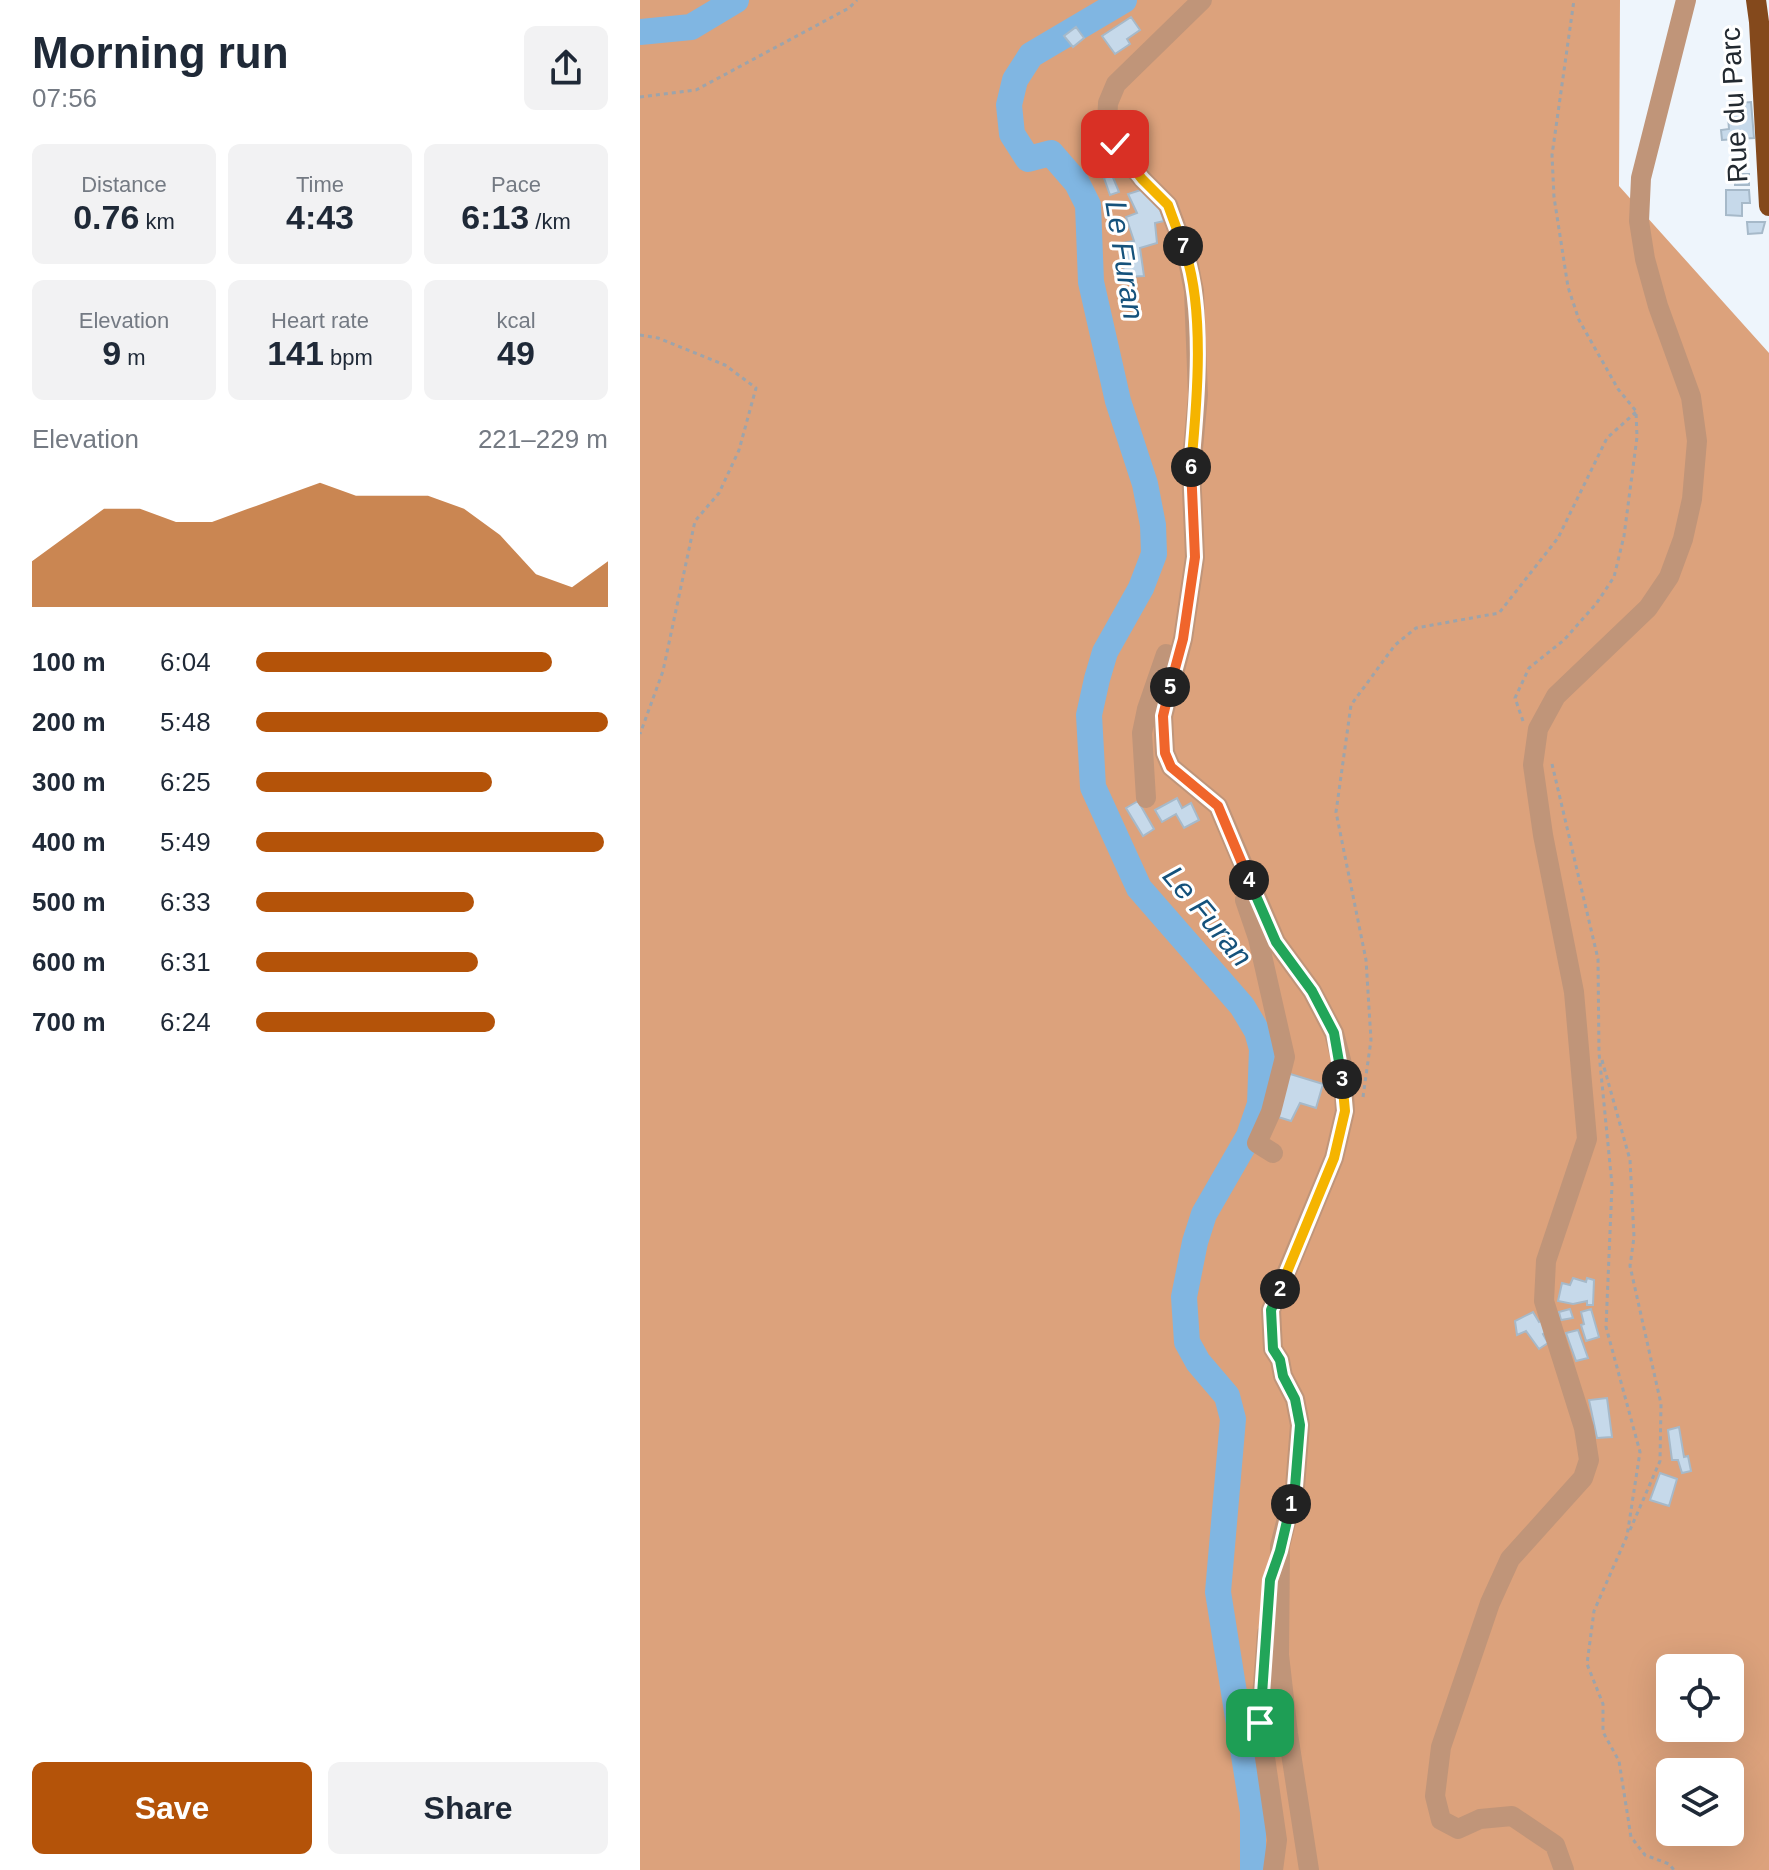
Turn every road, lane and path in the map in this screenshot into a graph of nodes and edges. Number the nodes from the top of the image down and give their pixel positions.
1 (857, 0) edge
2 (1202, 0) edge
3 (1574, 0) edge
4 (1686, 0) edge
5 (1756, 0) edge
6 (640, 97) edge
7 (1769, 206) edge
8 (640, 335) edge
9 (1636, 411) junction
10 (1190, 597) junction
11 (1538, 729) junction
12 (640, 734) edge
13 (1146, 798) dead end
14 (1239, 857) junction
15 (1599, 1053) dead end
16 (1361, 1109) dead end
17 (1273, 1153) dead end
18 (1640, 1452) dead end
19 (1627, 1536) junction
20 (1280, 1551) junction
21 (1273, 1870) edge
22 (1309, 1870) edge
23 (1564, 1870) edge
24 (1674, 1870) edge

1 - 6 path
2 - 10 street
3 - 9 path
4 - 11 street
5 - 7 main road, Rue du Parc
8 - 12 path
9 - 11 path
9 - 16 path
10 - 13 street
10 - 14 street
11 - 23 street
14 - 17 street
14 - 20 street
15 - 19 path
18 - 19 path
19 - 24 path
20 - 21 street
20 - 22 street

